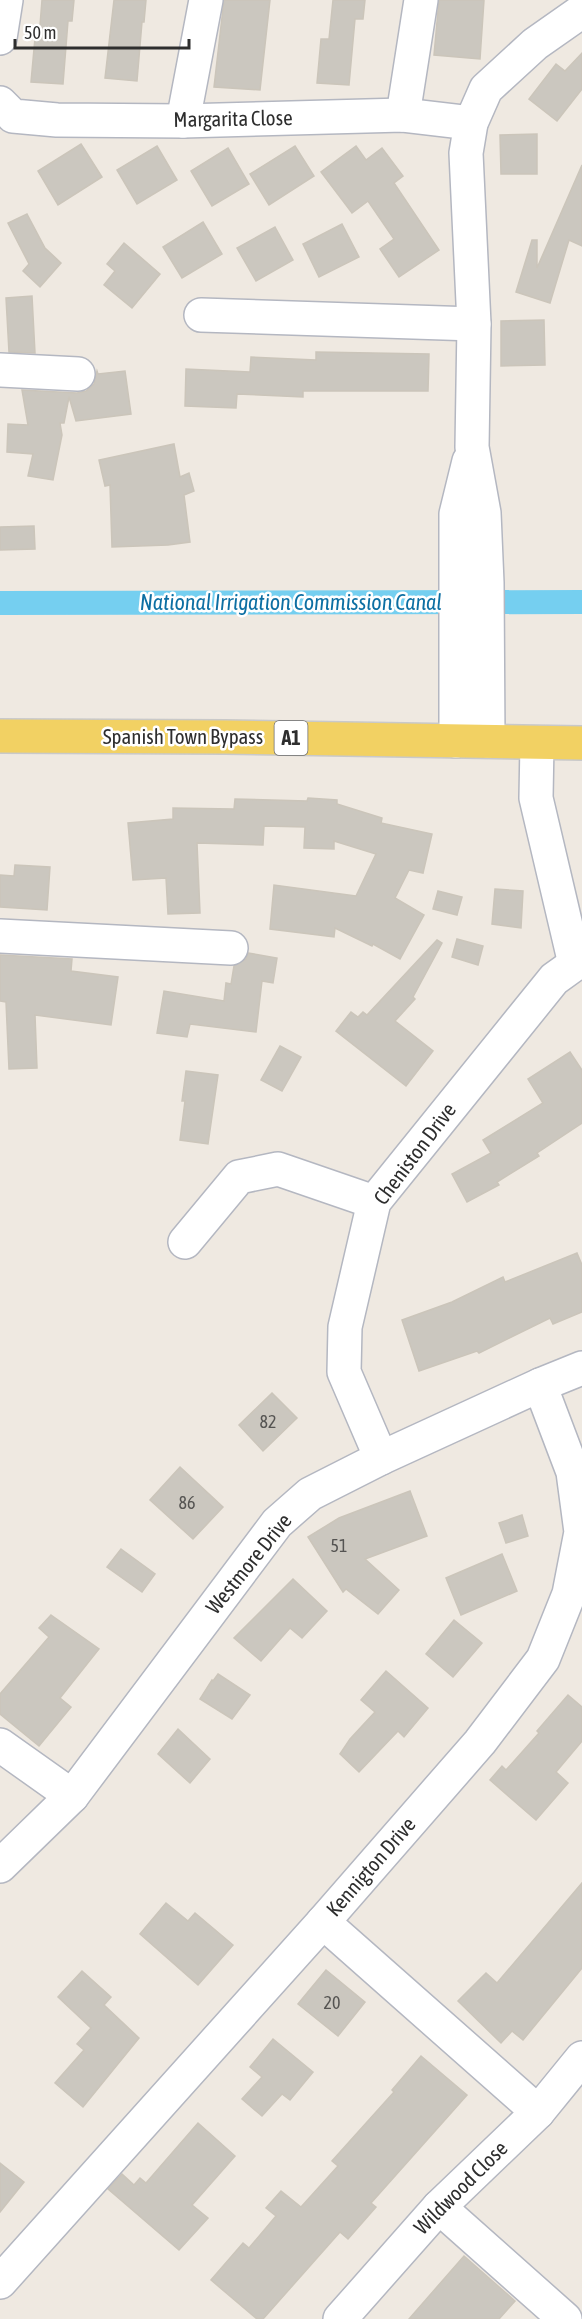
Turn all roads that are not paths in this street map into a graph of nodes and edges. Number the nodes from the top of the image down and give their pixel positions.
1 (6, 0) edge
2 (206, 0) edge
3 (421, 0) edge
4 (582, 11) edge
5 (0, 38) edge
6 (0, 103) edge
7 (403, 115) junction
8 (183, 121) junction
9 (471, 123) junction
10 (201, 315) dead end
11 (474, 324) junction
12 (0, 370) edge
13 (78, 374) dead end
14 (0, 736) edge
15 (472, 741) junction
16 (537, 743) junction
17 (582, 743) edge
18 (0, 936) edge
19 (231, 948) dead end
20 (579, 963) edge
21 (374, 1202) junction
22 (185, 1242) dead end
23 (582, 1368) edge
24 (540, 1385) junction
25 (381, 1458) junction
26 (0, 1745) edge
27 (72, 1796) junction
28 (0, 1866) edge
29 (323, 1922) junction
30 (582, 2058) edge
31 (538, 2112) junction
32 (439, 2207) junction
33 (0, 2282) edge
34 (340, 2319) edge
35 (565, 2319) edge

1 - 5 street
2 - 8 street
3 - 7 street
4 - 9 street
6 - 8 street, Margarita Close
7 - 8 street, Margarita Close
7 - 9 street, Margarita Close
9 - 11 street
10 - 11 street
11 - 15 street
12 - 13 street
14 - 15 main road, Spanish Town Bypass / A1
15 - 16 main road, Spanish Town Bypass / A1
16 - 17 main road, Spanish Town Bypass / A1
16 - 20 street
18 - 19 street
20 - 21 street, Cheniston Drive
21 - 22 street
21 - 25 street, Cheniston Drive
23 - 24 street, Westmore Drive
24 - 25 street, Westmore Drive
24 - 29 street, Kennigton Drive
25 - 27 street, Westmore Drive
26 - 27 street
27 - 28 street, Westmore Drive
29 - 31 street
29 - 33 street, Kennigton Drive
30 - 31 street, Wildwood Close
31 - 32 street, Wildwood Close
32 - 34 street, Wildwood Close
32 - 35 street

